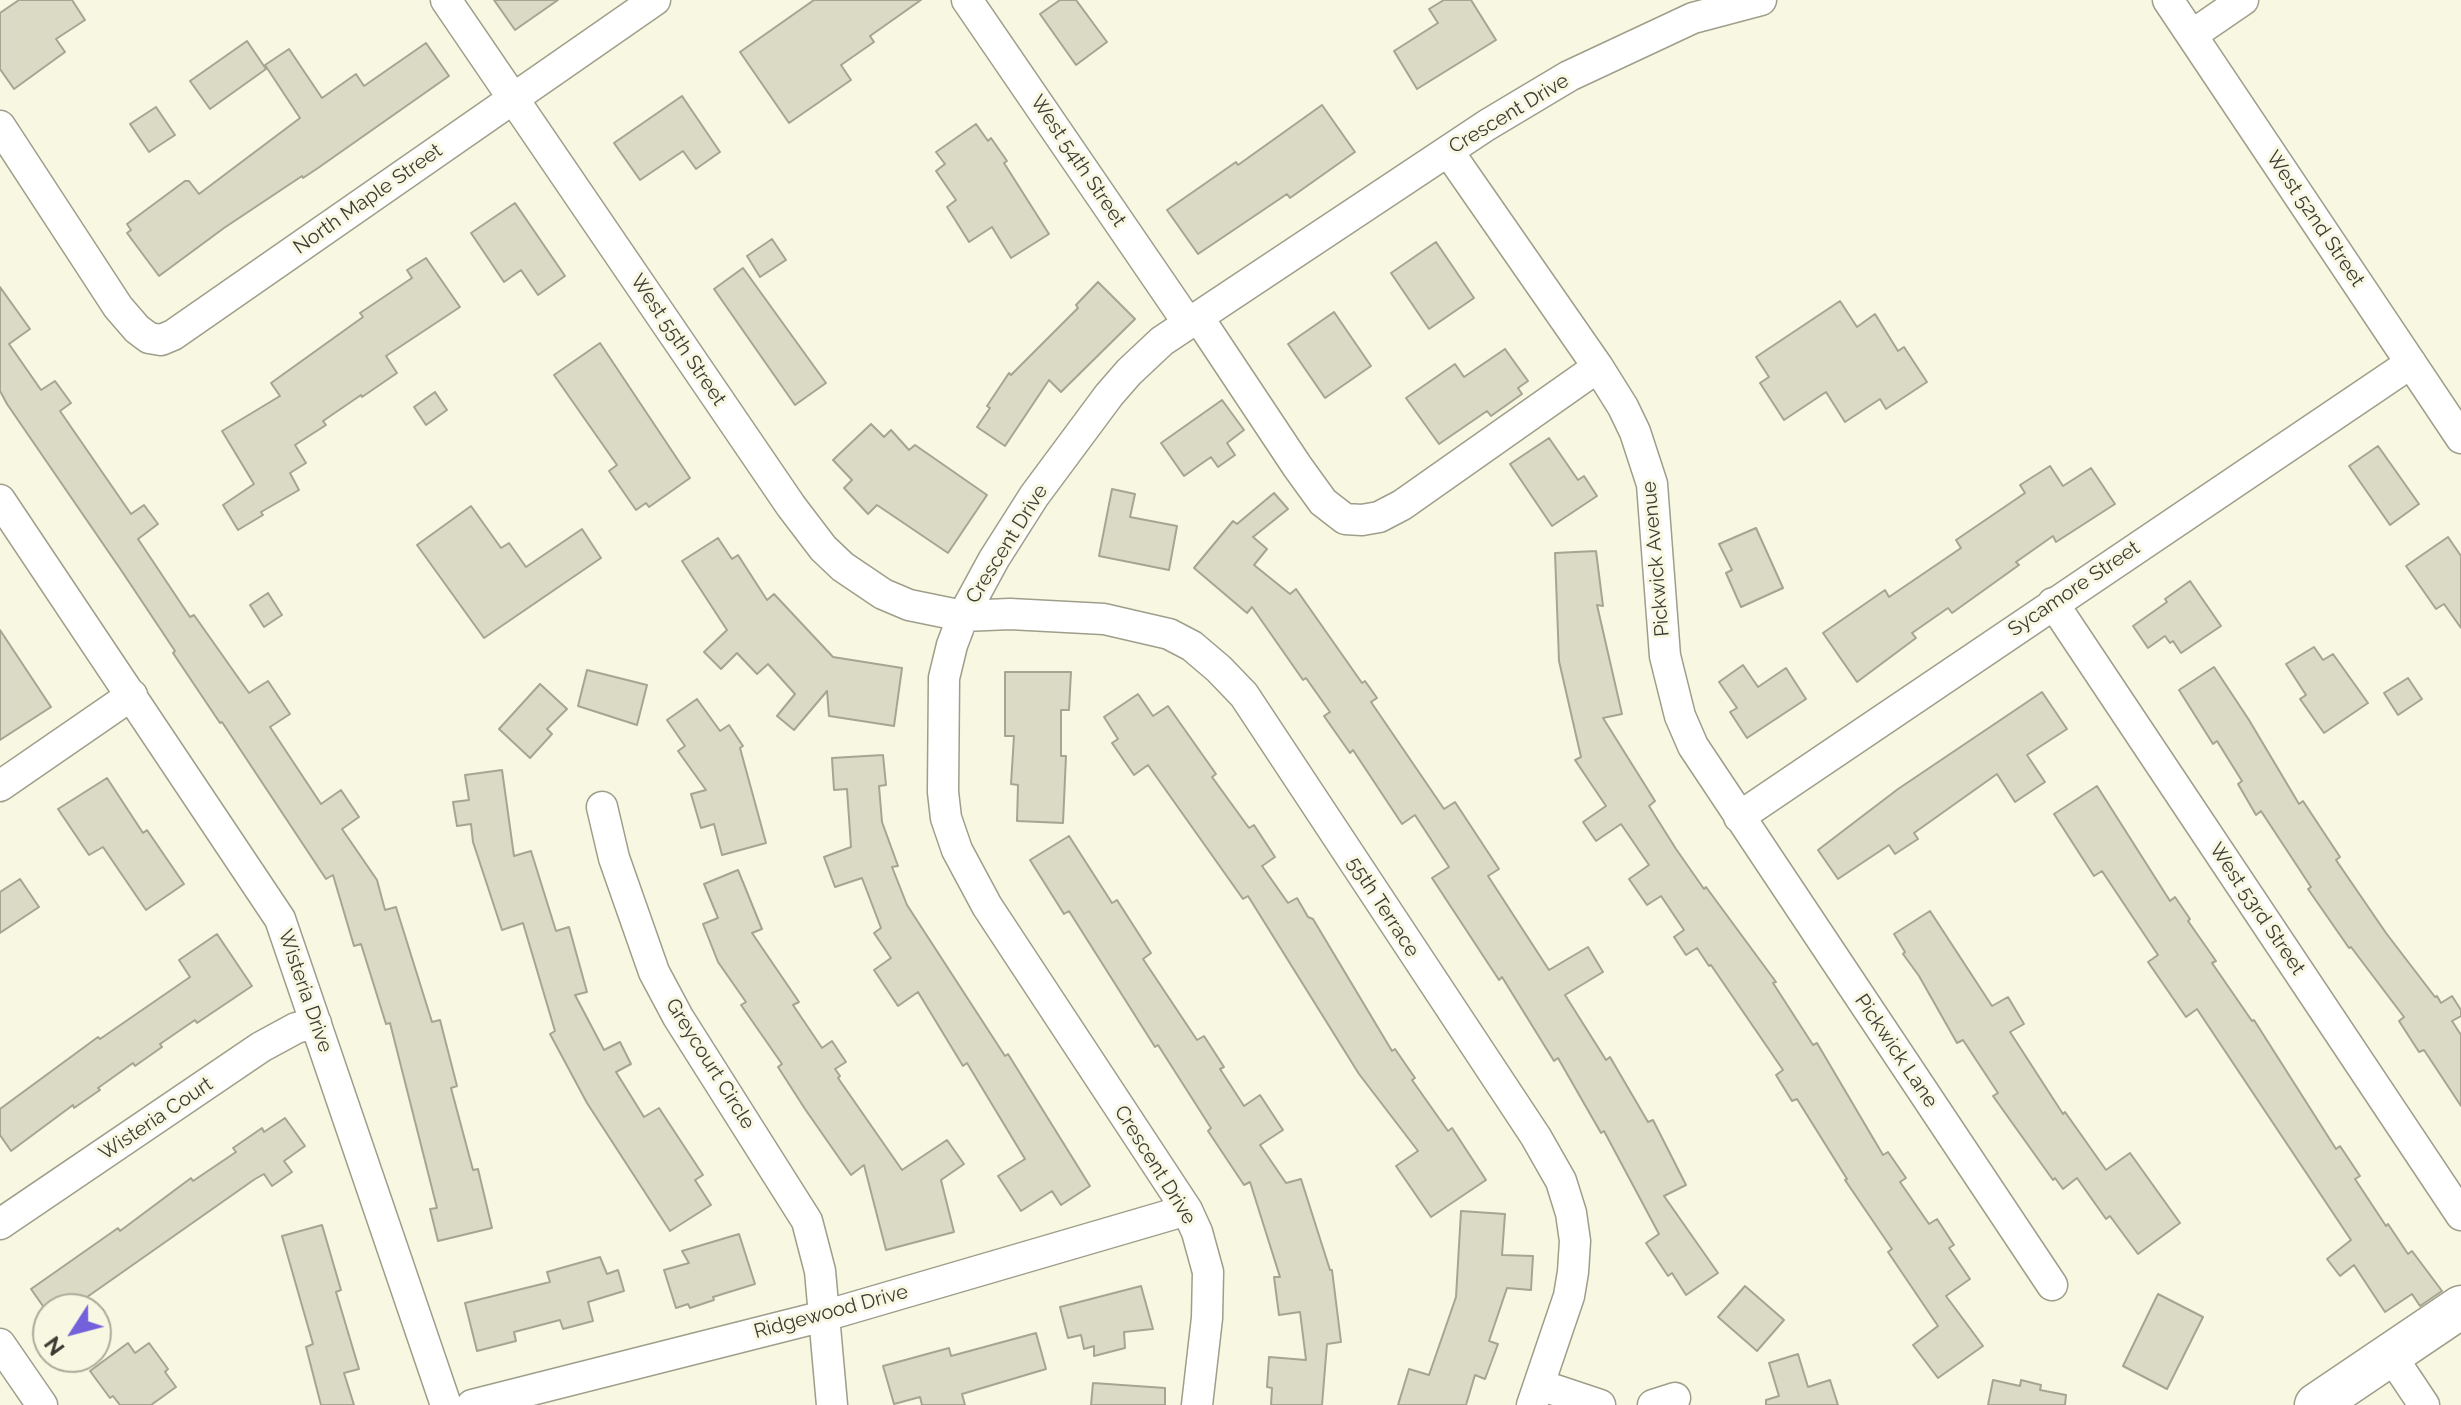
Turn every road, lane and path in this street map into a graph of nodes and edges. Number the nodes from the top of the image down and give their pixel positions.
1 (446, 0) edge
2 (655, 0) edge
3 (967, 0) edge
4 (1761, 0) edge
5 (2168, 0) edge
6 (2243, 0) edge
7 (2192, 35) junction
8 (513, 98) junction
9 (0, 126) edge
10 (1448, 151) junction
11 (1193, 320) junction
12 (2411, 363) junction
13 (1598, 367) junction
14 (2461, 438) edge
15 (0, 500) edge
16 (2053, 603) junction
17 (963, 616) junction
18 (132, 695) junction
19 (0, 786) edge
20 (602, 807) dead end
21 (1739, 817) junction
22 (316, 1023) junction
23 (1187, 1210) junction
24 (2461, 1215) edge
25 (0, 1224) edge
26 (2052, 1285) dead end
27 (2461, 1307) edge
28 (824, 1316) junction
29 (0, 1344) edge
30 (2390, 1354) junction
31 (1536, 1395) edge
32 (42, 1405) edge
33 (446, 1405) edge
34 (472, 1405) edge
35 (832, 1405) edge
36 (1197, 1405) edge
37 (1600, 1405) edge
38 (2316, 1405) edge
39 (2424, 1405) edge

1 - 8 street, West 55th Street
2 - 8 street, North Maple Street
3 - 11 street, West 54th Street
4 - 10 street, Crescent Drive
5 - 7 street, West 52nd Street
6 - 7 street
7 - 12 street, West 52nd Street
8 - 9 street, North Maple Street
8 - 17 street, West 55th Street
10 - 11 street, Crescent Drive
10 - 13 street, Pickwick Avenue
11 - 13 street, West 54th Street
11 - 17 street, Crescent Drive
12 - 14 street, West 52nd Street
12 - 16 street, Sycamore Street
13 - 21 street, Pickwick Avenue
15 - 18 street, Wisteria Drive
16 - 21 street, Sycamore Street
16 - 24 street, West 53rd Street
17 - 23 street, Crescent Drive
17 - 31 street, 55th Terrace
18 - 19 street
18 - 22 street, Wisteria Drive
20 - 28 street, Greycourt Circle
21 - 26 street, Pickwick Lane
22 - 25 street, Wisteria Court
22 - 33 street, Wisteria Drive
23 - 28 street, Ridgewood Drive
23 - 36 street, Crescent Drive
27 - 30 street
28 - 34 street, Ridgewood Drive
28 - 35 street, Greycourt Circle
29 - 32 street
30 - 38 street
30 - 39 street
31 - 37 street

